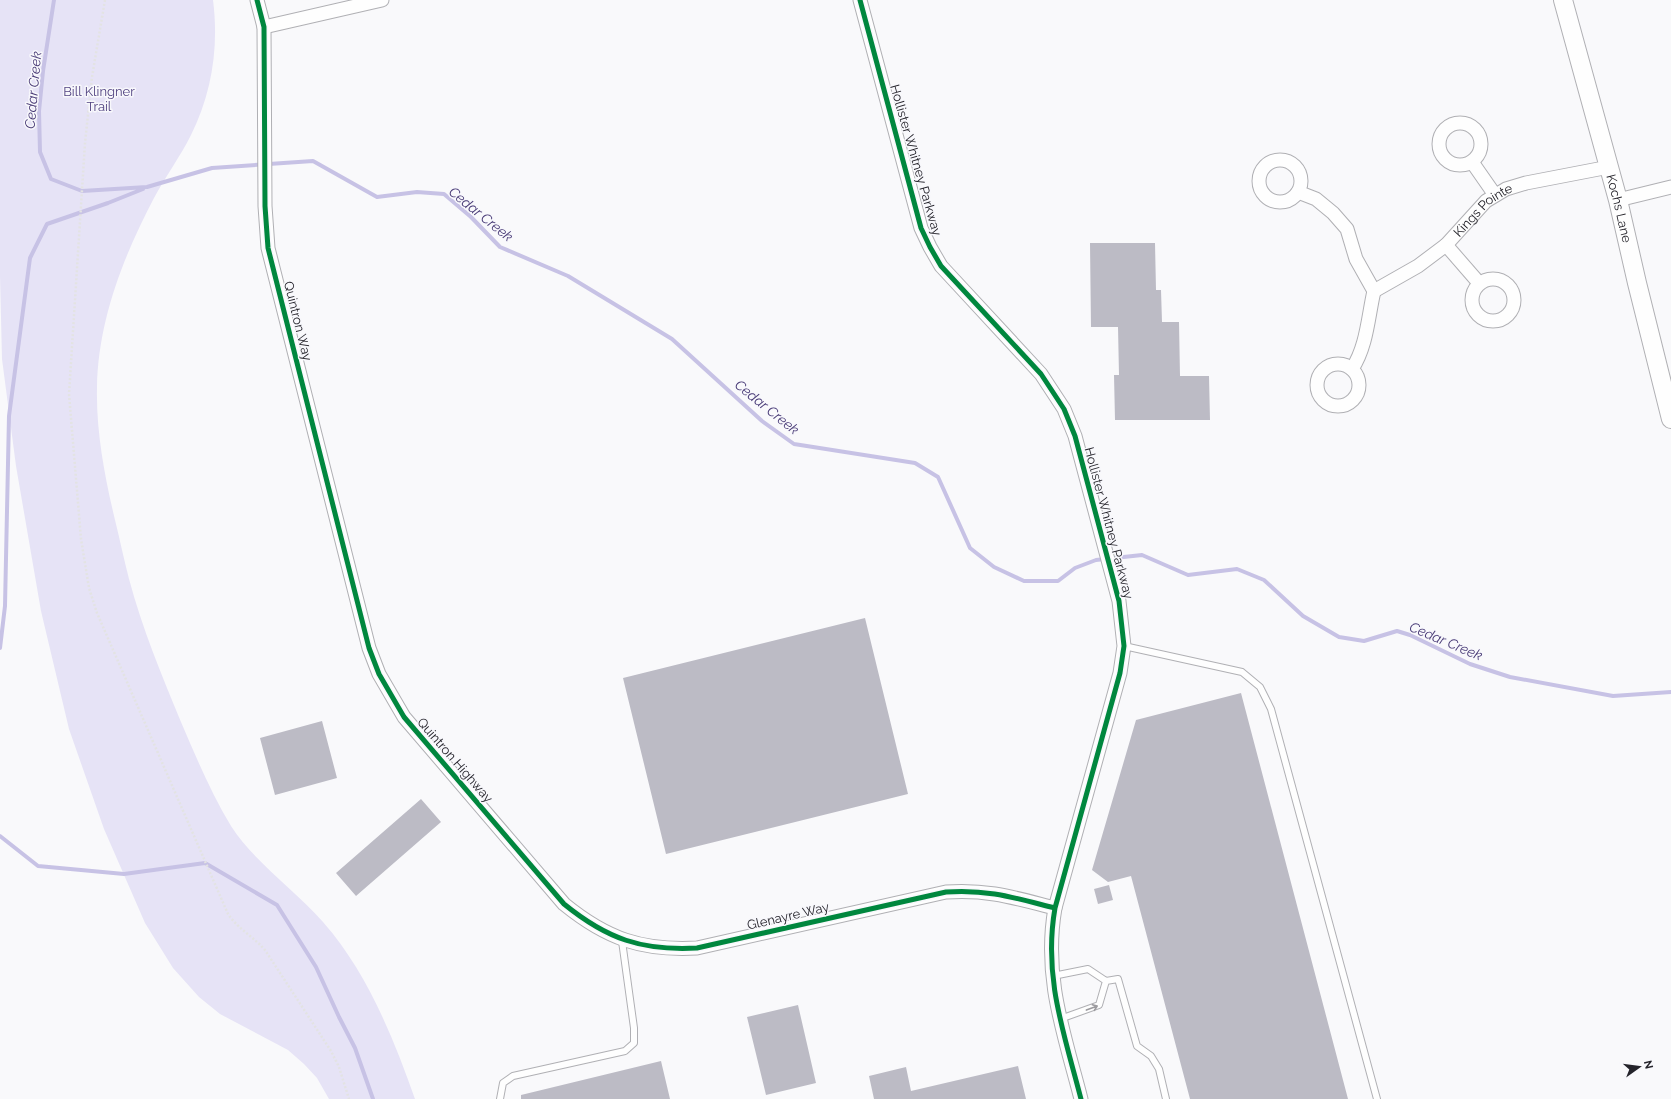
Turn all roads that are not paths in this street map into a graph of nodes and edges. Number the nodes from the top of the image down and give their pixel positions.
1 (257, 0) edge
2 (382, 0) edge
3 (860, 0) edge
4 (1563, 0) edge
5 (264, 27) junction
6 (1472, 162) dead end
7 (1609, 167) junction
8 (1671, 187) edge
9 (1298, 192) dead end
10 (1495, 194) junction
11 (1618, 200) junction
12 (1446, 245) junction
13 (1478, 283) dead end
14 (1374, 291) junction
15 (1352, 369) dead end
16 (1668, 394) edge
17 (1671, 419) edge
18 (368, 641) joint
19 (1124, 646) junction
20 (545, 882) joint
21 (1055, 908) junction
22 (622, 941) junction
23 (1052, 976) junction
24 (1106, 981) junction
25 (1060, 1019) junction
26 (500, 1099) edge
27 (1081, 1099) edge
28 (1166, 1099) edge
29 (1377, 1099) edge

1 - 5 street, Quintron Way
2 - 5 street
3 - 19 street, Hollister Whitney Parkway
4 - 7 street, Kochs Lane
5 - 18 street, Quintron Way
6 - 10 street
7 - 10 street, Kings Pointe
7 - 11 street, Kochs Lane
8 - 11 street
9 - 14 street
10 - 12 street, Kings Pointe
11 - 16 street, Kochs Lane
12 - 13 street
12 - 14 street, Kings Pointe
14 - 15 street
16 - 17 street, Kochs Lane
18 - 20 street, Quintron Highway
19 - 21 street, Hollister Whitney Parkway
19 - 29 lane
20 - 22 street, Glenayre Way
21 - 22 street, Glenayre Way
21 - 23 street, Hollister Whitney Parkway
22 - 26 lane
23 - 24 lane
23 - 25 street, Hollister Whitney Parkway
25 -> 24 lane
24 - 28 lane
25 - 27 street, Hollister Whitney Parkway

